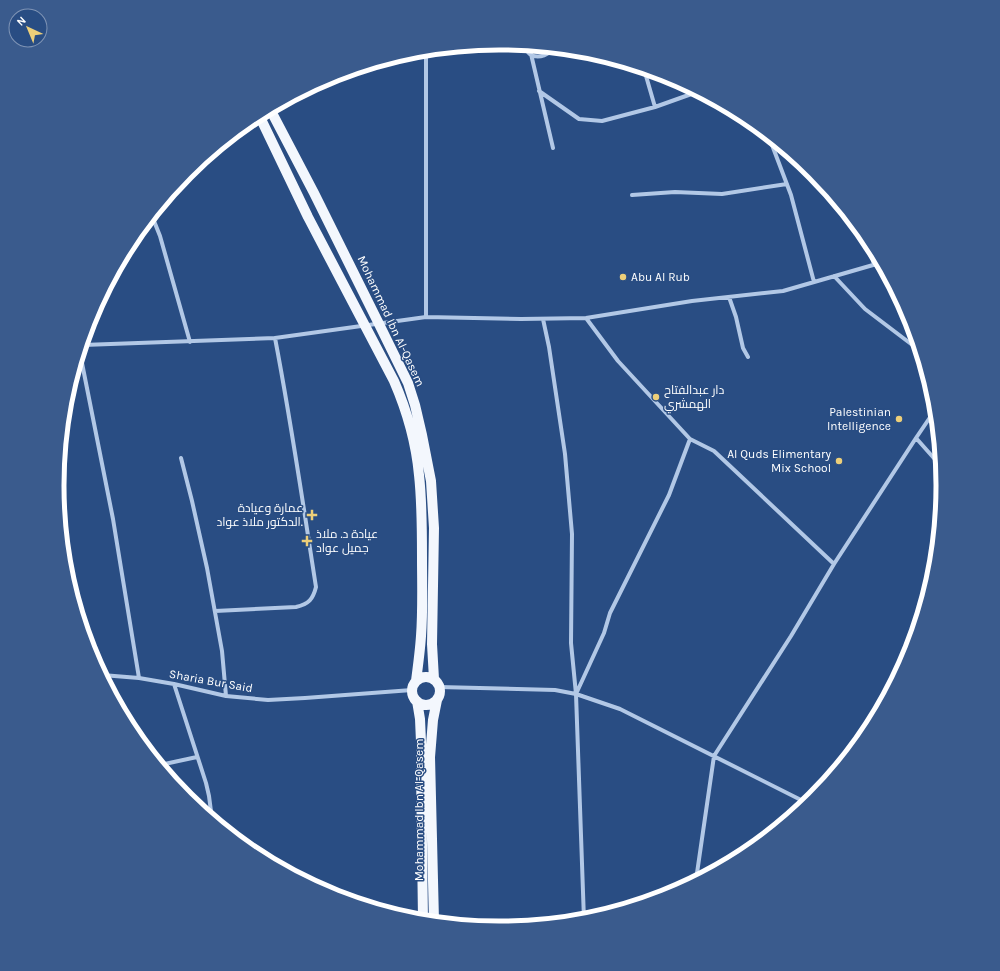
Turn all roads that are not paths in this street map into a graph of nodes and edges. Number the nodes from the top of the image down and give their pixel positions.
1 (527, 51) edge
2 (549, 53) edge
3 (530, 54) junction
4 (426, 56) edge
5 (646, 75) edge
6 (539, 91) junction
7 (691, 94) edge
8 (655, 107) junction
9 (273, 114) edge
10 (262, 121) edge
11 (772, 146) edge
12 (553, 148) dead end
13 (787, 184) junction
14 (632, 195) dead end
15 (154, 220) edge
16 (874, 265) edge
17 (834, 276) junction
18 (814, 282) junction
19 (729, 297) junction
20 (426, 317) junction
21 (586, 318) junction
22 (543, 319) junction
23 (379, 324) junction
24 (365, 325) junction
25 (275, 338) junction
26 (190, 342) junction
27 (911, 344) edge
28 (88, 345) edge
29 (748, 356) dead end
30 (82, 364) edge
31 (930, 417) edge
32 (916, 438) junction
33 (690, 439) junction
34 (181, 458) dead end
35 (935, 459) edge
36 (834, 564) junction
37 (215, 611) junction
38 (108, 675) edge
39 (140, 678) junction
40 (437, 683) junction
41 (174, 684) junction
42 (414, 685) junction
43 (576, 694) junction
44 (226, 696) junction
45 (437, 700) junction
46 (417, 701) junction
47 (714, 756) junction
48 (197, 757) junction
49 (165, 764) edge
50 (801, 800) edge
51 (211, 811) edge
52 (697, 874) edge
53 (584, 913) edge
54 (423, 914) edge
55 (434, 916) edge

1 - 3 street
2 - 3 street
3 - 6 street
4 - 20 street
5 - 8 street
6 - 8 street
6 - 12 street
7 - 8 street
9 - 23 main road, Mohammad Ibn Al-Qasem
10 - 24 main road, Mohammad Ibn Al-Qasem
11 - 13 street
13 - 14 street
13 - 18 street
15 - 26 street
16 - 17 street
17 - 18 street
17 - 27 street
18 - 19 street
19 - 21 street
19 - 29 street
20 - 22 street
20 - 23 street
21 - 22 street
21 - 33 street
22 - 43 street
23 - 24 street
23 - 40 main road, Mohammad Ibn Al-Qasem
24 - 25 street
24 - 42 main road, Mohammad Ibn Al-Qasem
25 - 26 street
25 - 37 street
26 - 28 street
30 - 39 street
31 - 32 street
32 - 35 street
32 - 36 street
33 - 36 street
33 - 43 street
34 - 37 street
36 - 47 street
37 - 44 street
38 - 39 street, Sharia Bur Said
39 - 41 street, Sharia Bur Said
40 - 42 main road
40 - 43 street
40 - 45 main road
41 - 44 street, Sharia Bur Said
41 - 48 street
42 - 44 street, Sharia Bur Said
42 - 46 main road
43 - 47 street
43 - 53 street
45 - 46 main road
45 - 55 main road, Mohammad Ibn Al-Qasem
46 - 54 main road
47 - 50 street
47 - 52 street
48 - 49 street
48 - 51 street

